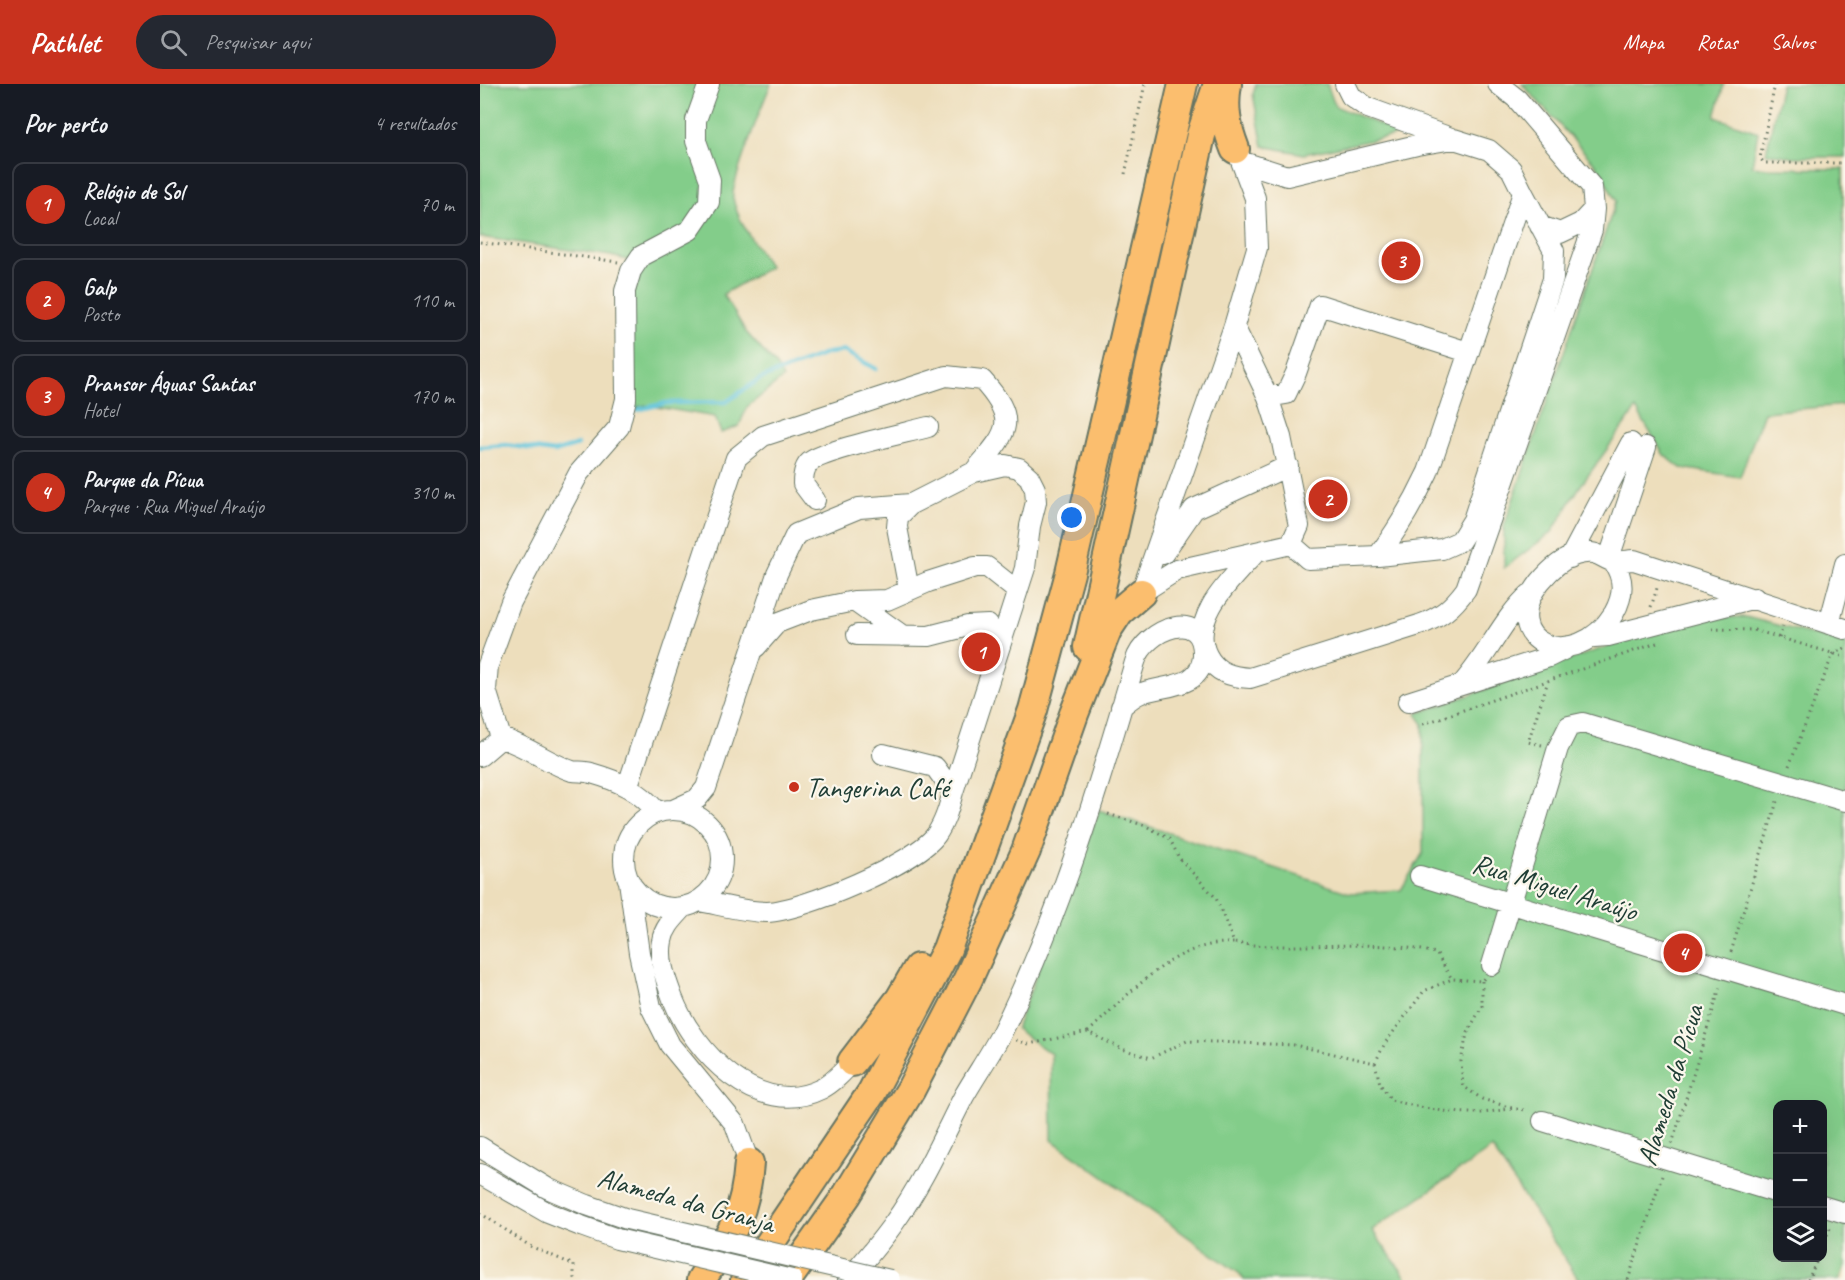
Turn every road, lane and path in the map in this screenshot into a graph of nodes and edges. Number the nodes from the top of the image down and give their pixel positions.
1 (709, 84) edge
2 (1145, 84) edge
3 (1183, 84) edge
4 (1218, 84) edge
5 (1227, 84) edge
6 (1345, 84) edge
7 (1498, 84) edge
8 (1775, 84) edge
9 (1454, 139) junction
10 (1239, 155) junction
11 (1845, 163) edge
12 (1125, 174) dead end
13 (1522, 193) junction
14 (1594, 209) junction
15 (1540, 226) junction
16 (480, 242) edge
17 (634, 264) junction
18 (1234, 326) junction
19 (1468, 352) junction
20 (1268, 398) junction
21 (928, 427) dead end
22 (1288, 466) junction
23 (974, 472) junction
24 (815, 500) dead end
25 (911, 504) junction
26 (1291, 544) junction
27 (1256, 552) junction
28 (1378, 556) junction
29 (1570, 558) junction
30 (1611, 560) junction
31 (1845, 564) edge
32 (909, 590) junction
33 (1016, 590) junction
34 (1141, 593) junction
35 (1532, 593) junction
36 (1755, 598) junction
37 (854, 601) junction
38 (1837, 626) edge
39 (1705, 629) dead end
40 (857, 635) dead end
41 (903, 636) junction
42 (1594, 637) junction
43 (1000, 640) junction
44 (1658, 643) dead end
45 (1203, 647) junction
46 (1845, 648) edge
47 (1565, 649) junction
48 (750, 654) junction
49 (1833, 654) junction
50 (1845, 657) edge
51 (1548, 681) junction
52 (1462, 683) junction
53 (1408, 702) dead end
54 (1120, 707) junction
55 (1074, 714) junction
56 (1423, 724) dead end
57 (501, 738) junction
58 (1558, 748) junction
59 (884, 754) dead end
60 (480, 756) edge
61 (1782, 784) junction
62 (628, 785) junction
63 (953, 792) junction
64 (1845, 801) edge
65 (1092, 809) junction
66 (665, 811) junction
67 (981, 857) junction
68 (1420, 876) dead end
69 (629, 881) junction
70 (692, 904) junction
71 (1510, 904) junction
72 (1234, 943) junction
73 (1725, 969) junction
74 (1487, 973) junction
75 (1452, 979) junction
76 (1845, 1005) edge
77 (1088, 1032) junction
78 (1000, 1036) junction
79 (852, 1062) joint
80 (1375, 1063) junction
81 (1515, 1109) junction
82 (1543, 1121) joint
83 (480, 1147) edge
84 (1667, 1160) junction
85 (749, 1163) joint
86 (480, 1174) edge
87 (1773, 1191) edge
88 (1827, 1208) edge
89 (480, 1213) edge
90 (1845, 1213) edge
91 (1816, 1262) edge
92 (574, 1280) edge
93 (701, 1280) edge
94 (746, 1280) edge
95 (787, 1280) edge
96 (792, 1280) edge
97 (848, 1280) edge
98 (890, 1280) edge
99 (1628, 1280) edge
100 (1808, 1280) edge

1 - 17 street
2 - 12 path
3 - 67 highway
4 - 55 highway
5 - 10 highway
6 - 9 street
7 - 14 street
8 - 11 path
9 - 10 street
9 - 13 street
10 - 18 street
13 - 15 street
13 - 19 street
14 - 15 street
14 - 45 street
15 - 28 street
16 - 17 path
17 - 57 street
18 - 20 street
18 - 34 street
19 - 20 street
19 - 28 street
20 - 22 street
21 - 24 street
22 - 26 street
22 - 34 street
23 - 25 street
23 - 33 street
23 - 62 street
25 - 32 street
25 - 48 street
26 - 27 street
26 - 28 street
27 - 34 street
27 - 45 street
29 - 30 street
29 - 30 street
29 - 35 street
30 - 36 street
30 - 42 street
31 - 38 street
32 - 33 street
32 - 37 street
33 - 43 street
34 - 55 highway
35 - 47 street
35 - 52 street
36 - 38 street
36 - 42 street
37 - 41 street
37 - 48 street
39 - 49 path
40 - 41 street
41 - 43 street
42 - 47 street
43 - 63 street
44 - 51 path
45 - 54 street
45 - 54 street
46 - 49 path
47 - 52 street
48 - 66 street
49 - 50 path
49 - 61 path, Alameda da Pícua
51 - 56 path
51 - 58 path
52 - 53 street
54 - 65 street
55 - 95 highway
57 - 60 street
57 - 62 street
58 - 61 street
58 - 71 street
59 - 63 street
61 - 64 street
61 - 73 path, Alameda da Pícua
62 - 66 street
63 - 70 street
65 - 72 path
65 - 78 street
66 - 69 street
66 - 70 street
67 - 79 highway
67 - 94 highway
68 - 71 street, Rua Miguel Araújo
69 - 70 street
69 - 85 street
70 - 79 street
71 - 73 street, Rua Miguel Araújo
71 - 74 street
72 - 75 path
72 - 77 path
73 - 76 street, Rua Miguel Araújo
73 - 84 path, Alameda da Pícua
74 - 75 path
74 - 81 path
75 - 80 path
77 - 78 path
77 - 80 path
78 - 97 street
80 - 81 path
81 - 82 path
82 - 84 street
83 - 98 street, Alameda da Granja, bridge
84 - 87 street
84 - 99 path, Alameda da Pícua
85 - 93 highway
86 - 96 street, Alameda da Granja, bridge
88 - 90 street
89 - 92 path
91 - 100 path

